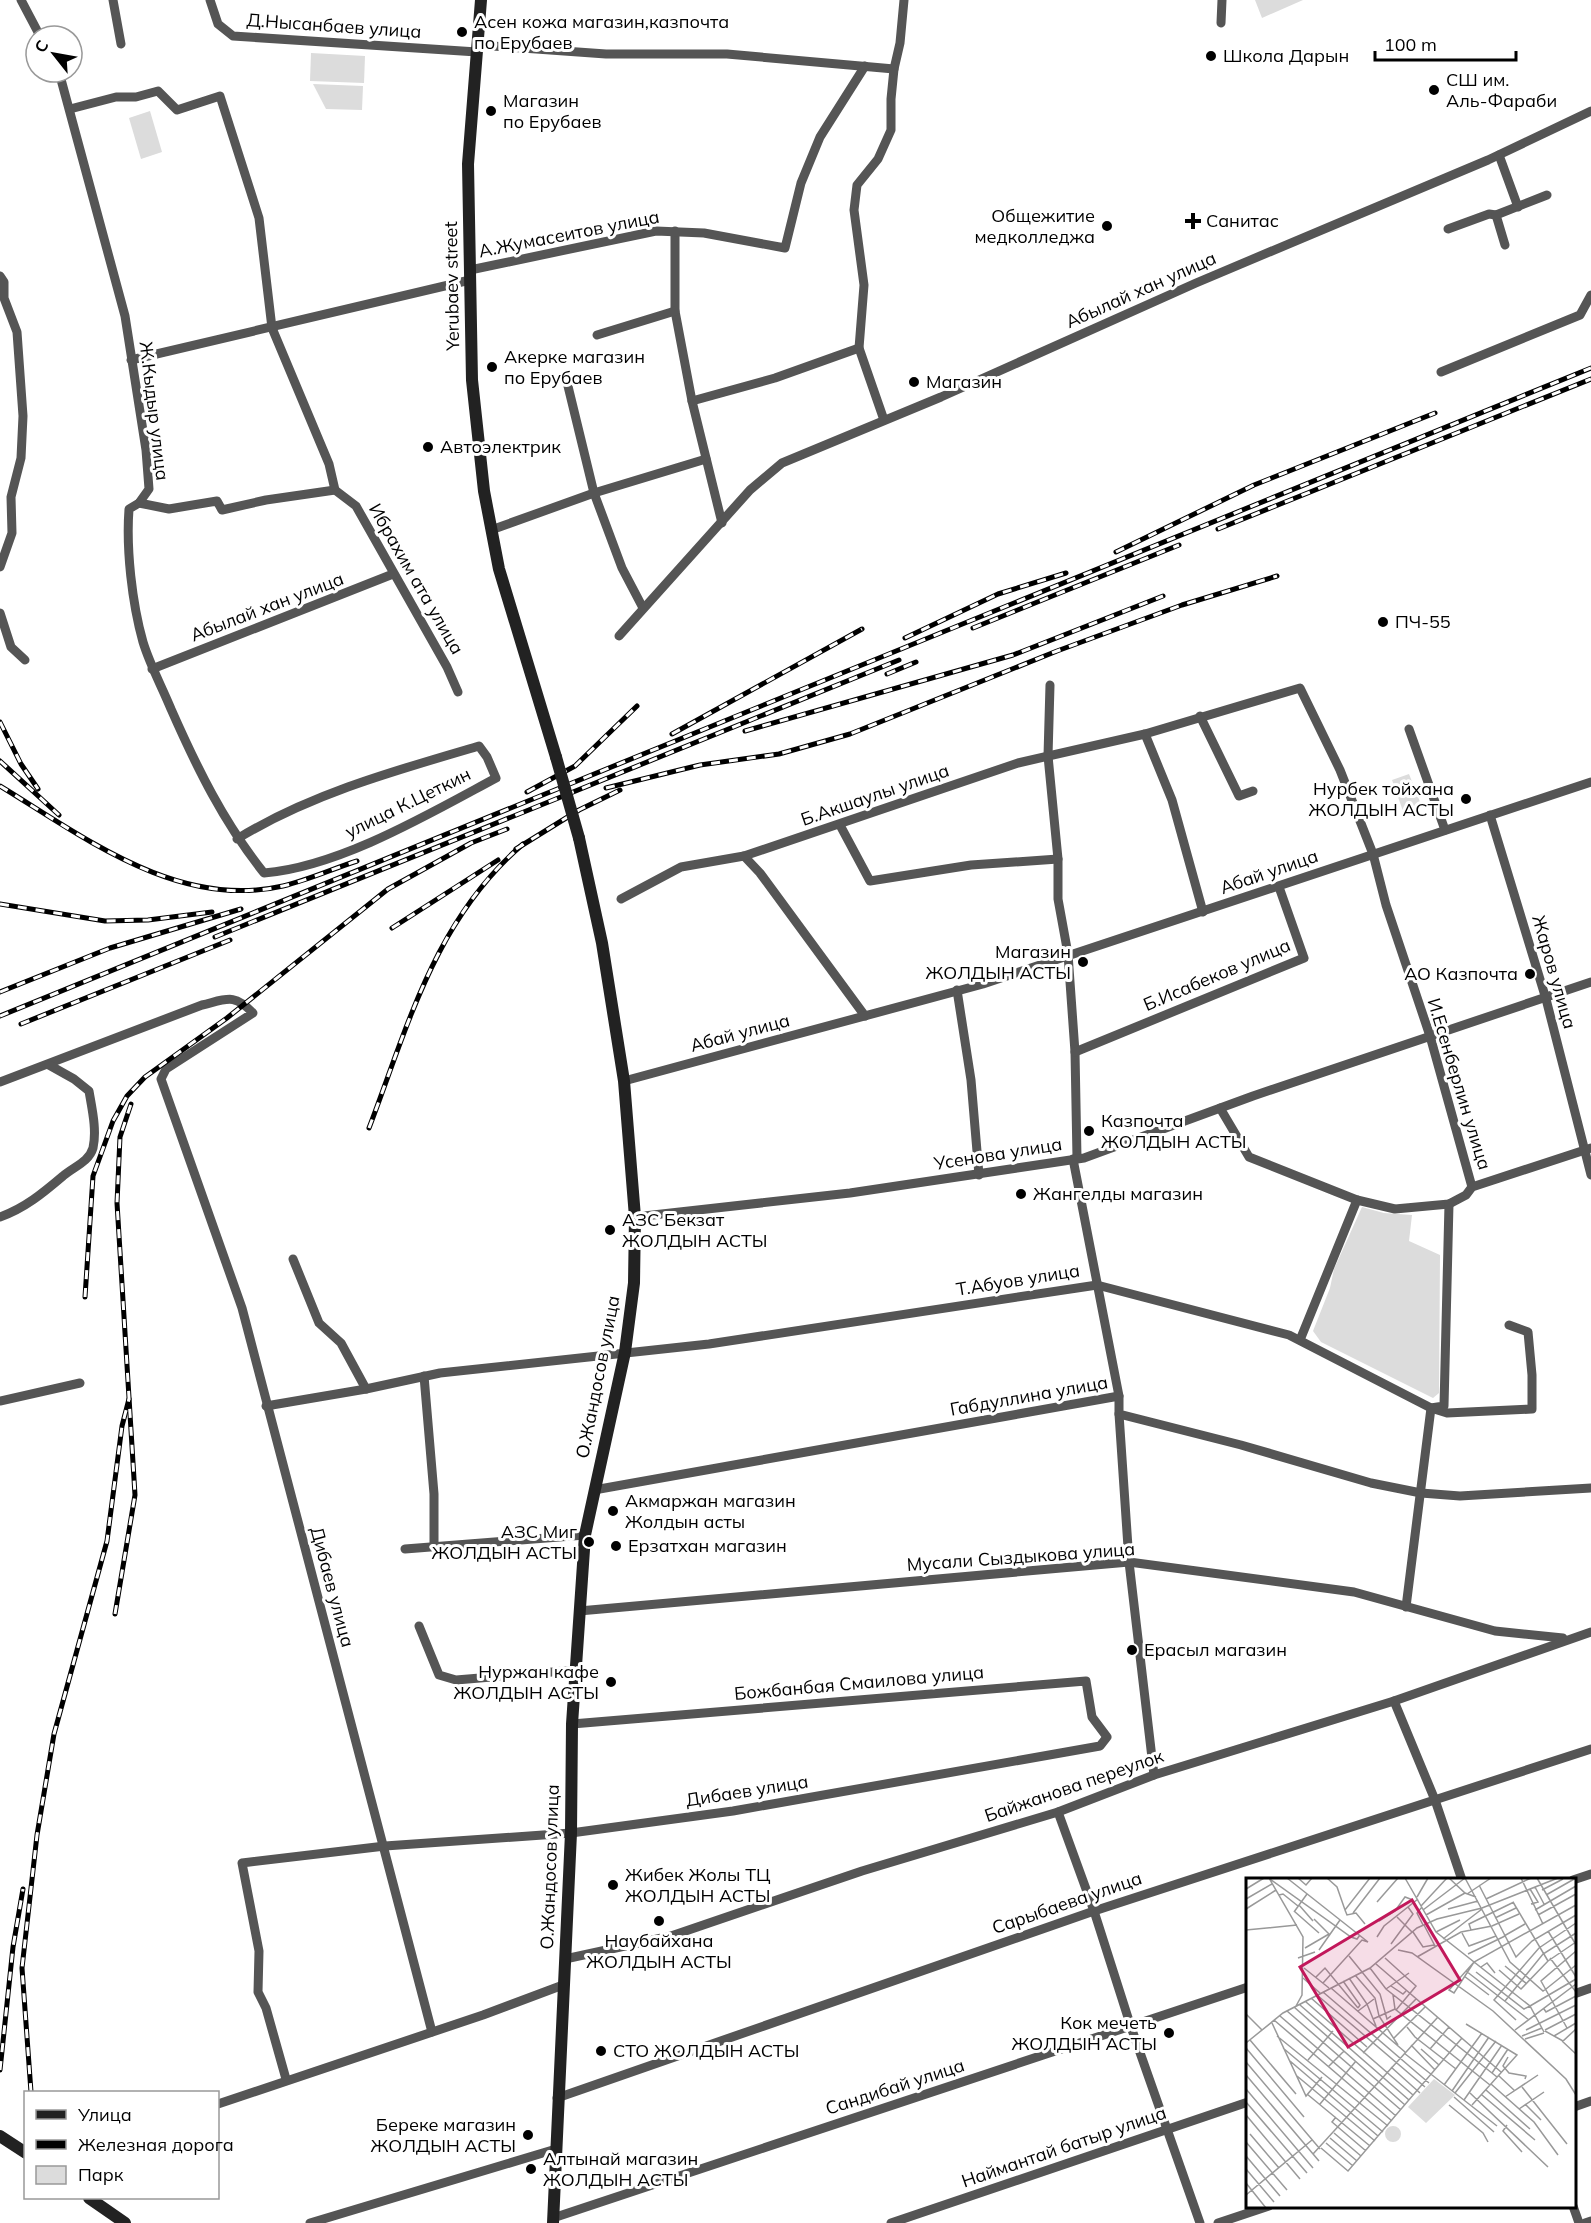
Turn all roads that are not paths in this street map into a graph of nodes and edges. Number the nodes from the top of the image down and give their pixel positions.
1 (21, 0) edge
2 (113, 0) edge
3 (210, 0) edge
4 (481, 0) edge
5 (904, 0) edge
6 (1222, 0) edge
7 (1221, 23) dead end
8 (34, 24) edge
9 (121, 44) dead end
10 (477, 49) junction
11 (865, 66) junction
12 (894, 69) junction
13 (62, 84) edge
14 (70, 109) junction
15 (1591, 111) edge
16 (1499, 155) junction
17 (1547, 195) dead end
18 (1518, 207) junction
19 (1496, 214) junction
20 (1448, 230) dead end
21 (675, 231) junction
22 (1505, 245) dead end
23 (470, 275) junction
24 (0, 276) edge
25 (1591, 295) edge
26 (675, 311) junction
27 (272, 328) junction
28 (597, 335) dead end
29 (859, 348) junction
30 (131, 360) junction
31 (1441, 372) dead end
32 (566, 378) dead end
33 (692, 401) junction
34 (884, 420) junction
35 (706, 459) junction
36 (335, 490) junction
37 (594, 493) junction
38 (138, 504) junction
39 (722, 523) junction
40 (491, 530) junction
41 (0, 567) edge
42 (393, 574) junction
43 (643, 608) junction
44 (0, 613) edge
45 (619, 636) dead end
46 (25, 660) dead end
47 (152, 669) junction
48 (1050, 685) dead end
49 (1300, 688) joint
50 (458, 692) dead end
51 (1200, 716) junction
52 (1409, 729) dead end
53 (1145, 734) junction
54 (1048, 756) junction
55 (1591, 782) edge
56 (1253, 790) dead end
57 (1490, 815) junction
58 (840, 825) junction
59 (1445, 830) junction
60 (579, 838) joint
61 (237, 839) junction
62 (1373, 854) junction
63 (744, 856) junction
64 (1058, 859) junction
65 (1279, 887) junction
66 (621, 899) dead end
67 (1203, 912) junction
68 (1068, 954) junction
69 (1591, 982) edge
70 (957, 990) junction
71 (1545, 999) junction
72 (865, 1016) junction
73 (1430, 1036) junction
74 (1075, 1052) junction
75 (49, 1065) junction
76 (624, 1081) junction
77 (0, 1082) edge
78 (1220, 1108) junction
79 (1588, 1149) edge
80 (1075, 1159) junction
81 (979, 1175) junction
82 (1591, 1175) edge
83 (1472, 1187) junction
84 (1357, 1200) junction
85 (1449, 1204) junction
86 (0, 1217) edge
87 (635, 1217) junction
88 (293, 1259) dead end
89 (1097, 1285) junction
90 (1509, 1325) dead end
91 (1300, 1340) junction
92 (624, 1352) junction
93 (424, 1376) junction
94 (80, 1383) dead end
95 (366, 1389) junction
96 (1119, 1396) junction
97 (0, 1401) edge
98 (266, 1406) junction
99 (1431, 1408) junction
100 (1119, 1414) junction
101 (1591, 1488) edge
102 (594, 1490) junction
103 (1421, 1493) junction
104 (585, 1535) junction
105 (434, 1547) junction
106 (405, 1549) dead end
107 (1129, 1562) junction
108 (1406, 1607) junction
109 (579, 1611) junction
110 (419, 1626) dead end
111 (1591, 1632) edge
112 (1567, 1639) junction
113 (576, 1670) junction
114 (1394, 1701) junction
115 (572, 1724) junction
116 (1107, 1737) joint
117 (1591, 1749) edge
118 (1154, 1774) junction
119 (1435, 1800) junction
120 (1058, 1812) junction
121 (571, 1833) junction
122 (385, 1846) junction
123 (1591, 1874) edge
124 (1461, 1878) edge
125 (1576, 1879) edge
126 (1094, 1911) junction
127 (565, 1959) junction
128 (562, 1985) junction
129 (1246, 1988) edge
130 (1591, 1988) edge
131 (1576, 1994) edge
132 (1131, 2027) junction
133 (432, 2032) junction
134 (286, 2079) junction
135 (557, 2098) junction
136 (1591, 2102) edge
137 (1246, 2103) edge
138 (219, 2104) edge
139 (1576, 2107) edge
140 (1168, 2129) junction
141 (0, 2136) edge
142 (556, 2149) junction
143 (24, 2152) edge
144 (90, 2199) edge
145 (1263, 2208) edge
146 (1575, 2208) edge
147 (553, 2220) edge
148 (1591, 2221) edge
149 (125, 2223) edge
150 (310, 2223) edge
151 (891, 2223) edge
152 (1200, 2223) edge
153 (1218, 2223) edge
154 (1579, 2223) edge
155 (1585, 2223) edge

1 - 8 street
2 - 9 street
3 - 10 street, Д.Нысанбаев улица
4 - 10 main road, Yerubaev street
5 - 12 street
6 - 7 street
10 - 11 street, Д.Нысанбаев улица
10 - 23 main road, Yerubaev street
11 - 12 street, Д.Нысанбаев улица
11 - 21 street, А.Жумасеитов улица
12 - 29 street
13 - 14 street, Ж.Кыдыр улица
14 - 27 street
14 - 30 street, Ж.Кыдыр улица
15 - 16 street, Абылай хан улица
16 - 18 street
16 - 34 street, Абылай хан улица
17 - 18 street
18 - 19 street
19 - 20 street
19 - 22 street
21 - 23 street, А.Жумасеитов улица
21 - 26 street, А.Жумасеитов улица
23 - 27 street, А.Жумасеитов улица
23 - 40 main road, Yerubaev street
24 - 41 street
25 - 31 street
26 - 28 street
26 - 33 street, А.Жумасеитов улица
27 - 30 street, А.Жумасеитов улица
27 - 36 street
29 - 33 street
29 - 34 street
30 - 38 street, Ж.Кыдыр улица
32 - 37 street
33 - 35 street, А.Жумасеитов улица
34 - 39 street, Абылай хан улица
35 - 37 street
35 - 39 street, А.Жумасеитов улица
36 - 38 street
36 - 42 street, Ибрахим ата улица
37 - 40 street
37 - 43 street
38 - 47 street, Ж.Кыдыр улица
39 - 43 street
40 - 60 main road, Yerubaev street, bridge
42 - 47 street, Абылай хан улица
42 - 50 street, Ибрахим ата улица
43 - 45 street
44 - 46 street
47 - 61 street, Ж.Кыдыр улица
48 - 54 street
49 - 51 street, Б.Акшаулы улица
49 - 62 street, И.Есенберлин улица
51 - 53 street, Б.Акшаулы улица
51 - 56 street
52 - 59 street
53 - 54 street, Б.Акшаулы улица
53 - 67 street
54 - 58 street, Б.Акшаулы улица
54 - 64 street
55 - 57 street, Абай улица
57 - 59 street, Абай улица
57 - 71 street, Жаров улица
58 - 63 street, Б.Акшаулы улица
58 - 64 street
59 - 62 street, Абай улица
60 - 76 main road, О.Жандосов улица
61 - 61 street, улица К.Цеткин
62 - 65 street, Абай улица
62 - 73 street, И.Есенберлин улица
63 - 66 street, Б.Акшаулы улица
63 - 72 street
64 - 68 street
65 - 67 street, Абай улица
65 - 74 street, Б.Исабеков улица
67 - 68 street, Абай улица
68 - 70 street, Абай улица
68 - 74 street
69 - 71 street, Усенова улица
70 - 72 street, Абай улица
70 - 81 street
71 - 73 street, Усенова улица
71 - 79 street, Жаров улица
72 - 76 street, Абай улица
73 - 78 street, Усенова улица
73 - 83 street, И.Есенберлин улица
74 - 80 street
75 - 77 street
75 - 86 street
75 - 98 street, Дибаев улица
76 - 87 main road, О.Жандосов улица
78 - 80 street, Усенова улица
78 - 84 street
79 - 82 street, Жаров улица
79 - 83 street
80 - 81 street, Усенова улица
80 - 89 street
81 - 87 street, Усенова улица
83 - 85 street
84 - 85 street
84 - 91 street
85 - 99 street
87 - 92 main road, О.Жандосов улица
88 - 95 street
89 - 91 street, Т.Абуов улица
89 - 92 street, Т.Абуов улица
89 - 96 street
90 - 99 street
91 - 99 street, Т.Абуов улица
92 - 93 street
92 - 102 main road, О.Жандосов улица
93 - 95 street
93 - 105 street
94 - 97 street
95 - 98 street
96 - 100 street, Габдуллина улица
96 - 102 street, Габдуллина улица
98 - 122 street, Дибаев улица
99 - 103 street
100 - 103 street, Габдуллина улица
100 - 107 street
101 - 103 street, Габдуллина улица
102 - 104 main road, О.Жандосов улица
103 - 108 street
104 - 105 street
104 - 109 main road, О.Жандосов улица
105 - 106 street
107 - 108 street, Мусали Сыздыкова улица
107 - 109 street, Мусали Сыздыкова улица
107 - 118 street
108 - 112 street, Мусали Сыздыкова улица
109 - 113 main road, О.Жандосов улица
110 - 113 street
111 - 112 street, Байжанова переулок
112 - 114 street, Байжанова переулок
113 - 115 main road, О.Жандосов улица
114 - 118 street, Байжанова переулок
114 - 119 street
115 - 116 street, Божбанбая Смаилова улица
115 - 121 main road, О.Жандосов улица
116 - 121 street, Дибаев улица
117 - 119 street, Сарыбаева улица
118 - 120 street, Байжанова переулок
119 - 124 street
119 - 126 street, Сарыбаева улица
120 - 126 street
120 - 127 street, Байжанова переулок
121 - 122 street, Дибаев улица
121 - 127 main road, О.Жандосов улица
122 - 133 street, Дибаев улица
122 - 134 street, Дибаев улица
123 - 125 street
126 - 132 street
126 - 135 street, Сарыбаева улица
127 - 128 main road, О.Жандосов улица
128 - 133 street
128 - 135 main road, О.Жандосов улица
129 - 132 street, Сандибай улица
130 - 131 street
132 - 140 street
132 - 147 street, Сандибай улица
133 - 134 street
134 - 138 street
135 - 142 main road, О.Жандосов улица
136 - 139 street
137 - 140 street, Наймантай батыр улица
140 - 151 street, Наймантай батыр улица
140 - 152 street
141 - 143 main road
142 - 147 main road, О.Жандосов улица
142 - 150 street
144 - 149 main road
145 - 153 street
146 - 154 street
148 - 155 street

